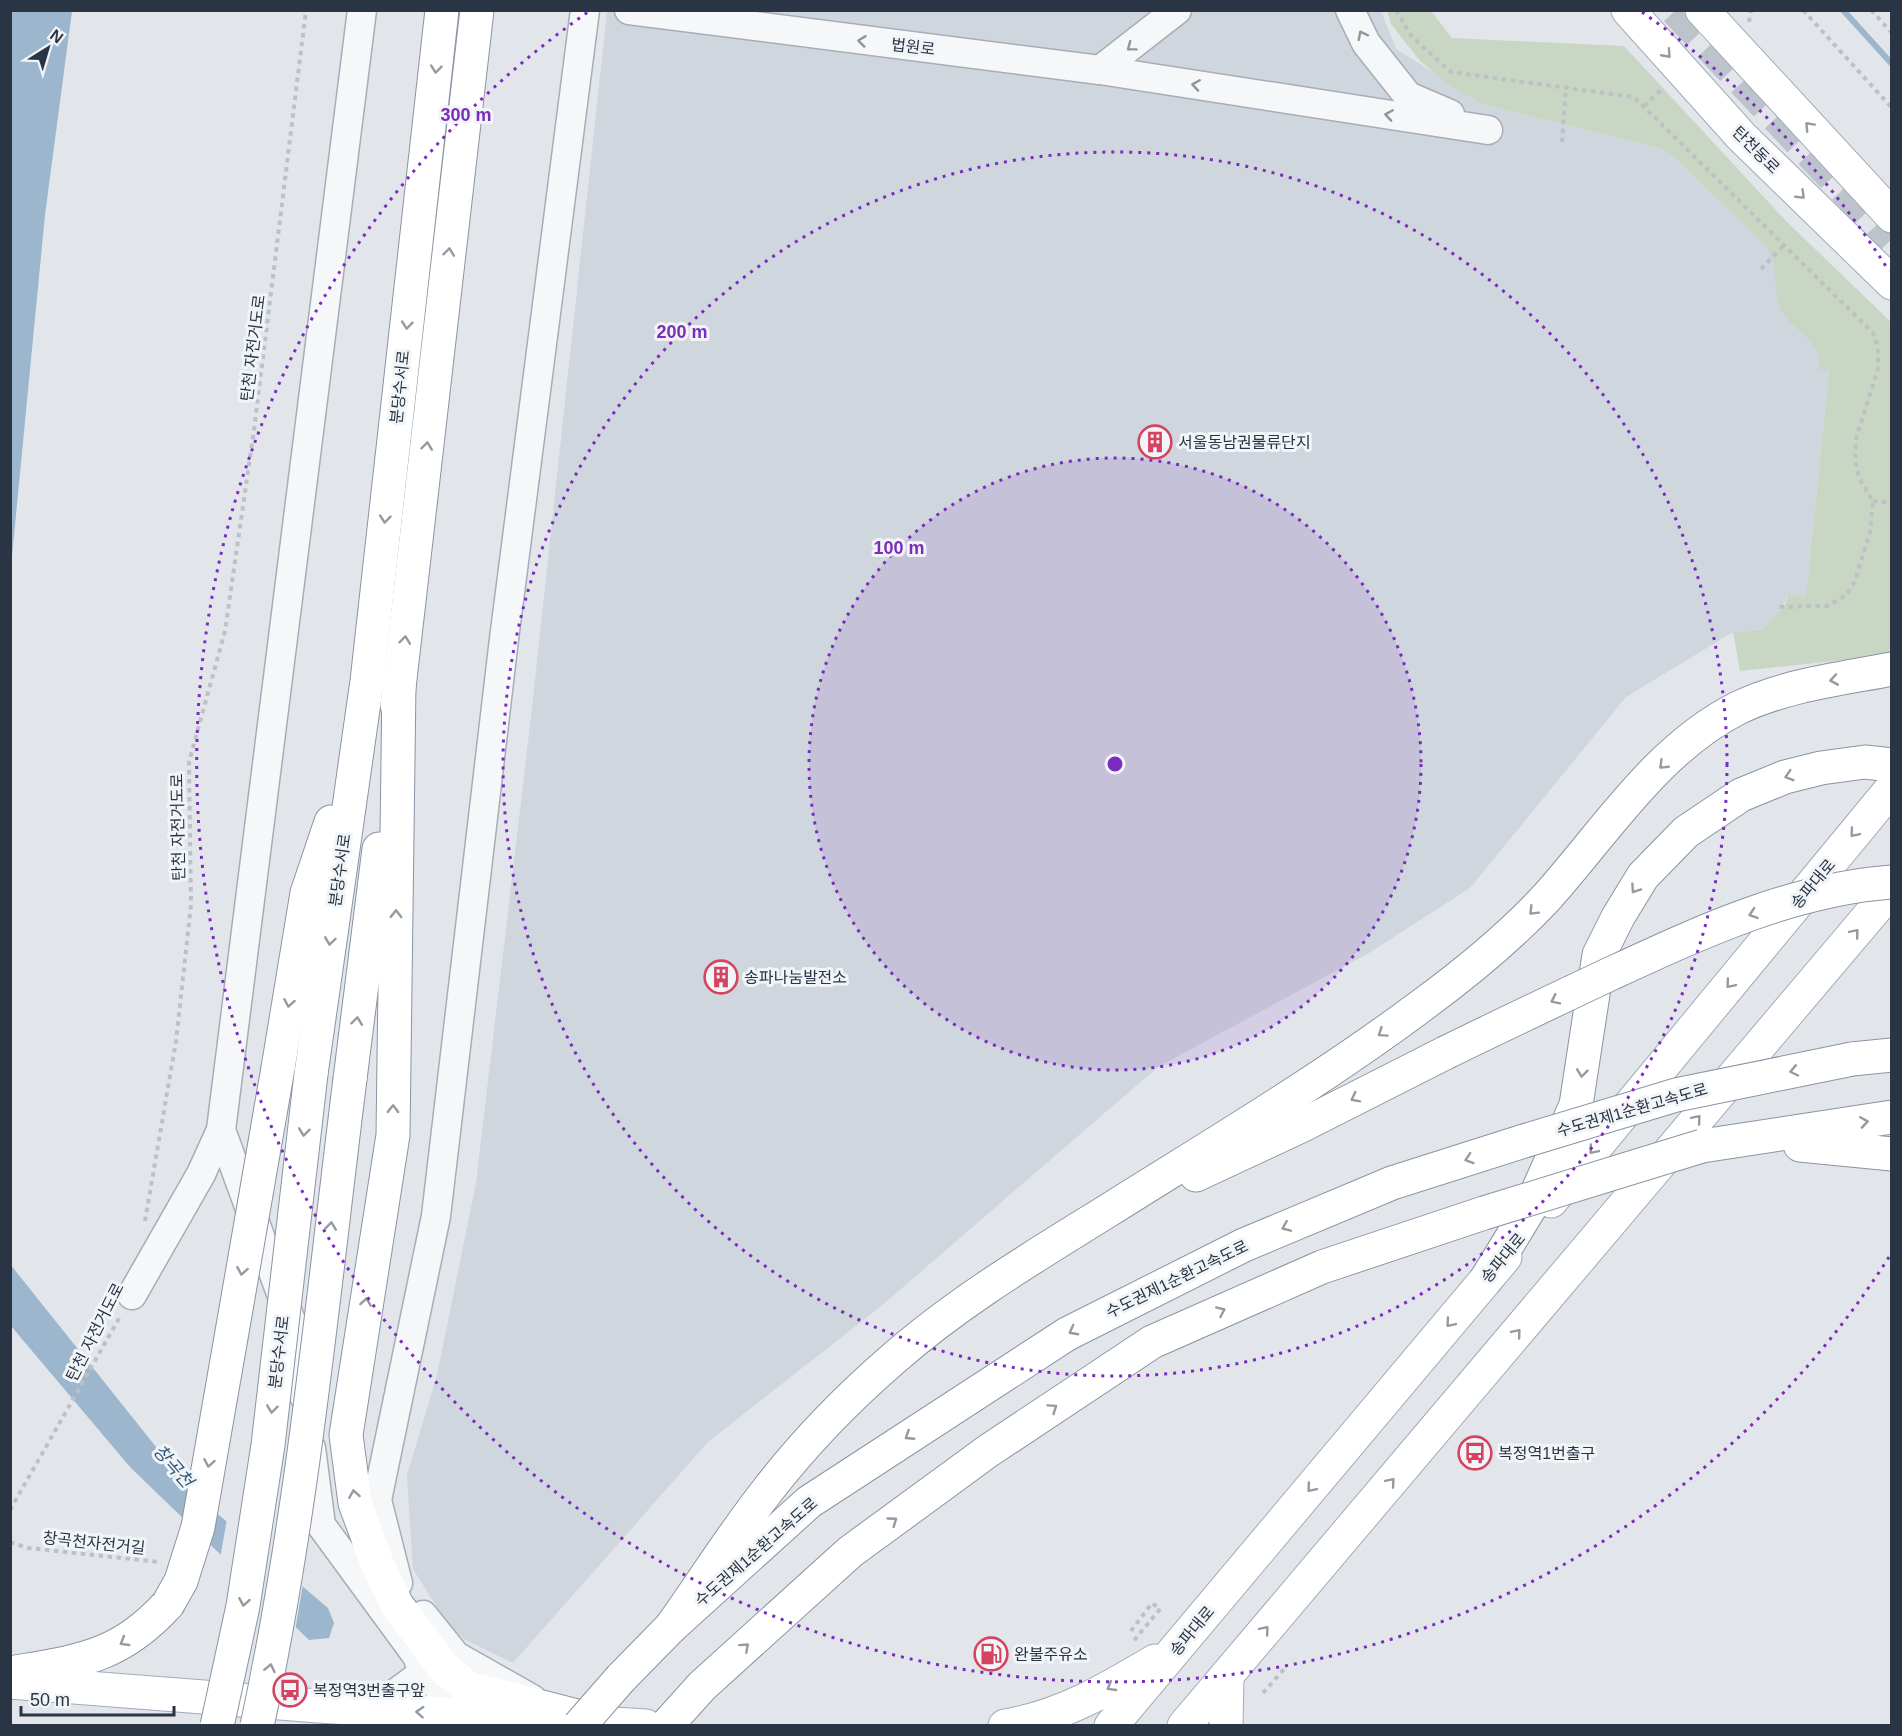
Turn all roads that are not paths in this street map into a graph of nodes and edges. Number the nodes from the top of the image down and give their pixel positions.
1 (362, 10) edge
2 (442, 10) edge
3 (477, 10) edge
4 (585, 10) edge
5 (629, 10) edge
6 (1177, 10) edge
7 (1350, 10) edge
8 (1628, 10) edge
9 (1702, 10) edge
10 (1100, 70) junction
11 (1892, 216) edge
12 (1892, 283) edge
13 (1892, 669) edge
14 (366, 681) junction
15 (399, 684) junction
16 (1892, 765) edge
17 (1892, 788) edge
18 (1892, 882) edge
19 (1892, 889) edge
20 (1892, 1055) edge
21 (1892, 1118) edge
22 (221, 1130) junction
23 (1702, 1146) junction
24 (1892, 1154) edge
25 (1072, 1233) junction
26 (1487, 1278) junction
27 (127, 1304) road end
28 (671, 1627) junction
29 (1180, 1646) junction
30 (10, 1673) edge
31 (423, 1673) junction
32 (1227, 1675) junction
33 (10, 1682) edge
34 (547, 1708) junction
35 (374, 1709) junction
36 (468, 1715) junction
37 (594, 1724) edge
38 (217, 1725) edge
39 (257, 1725) edge
40 (646, 1725) edge
41 (666, 1725) edge
42 (1005, 1725) edge
43 (1111, 1725) edge
44 (1184, 1725) edge
45 (1226, 1725) edge

1 - 22 street
2 -> 14 main road, 분당수서로
15 -> 3 main road, 분당수서로
4 - 34 street
10 -> 5 street, 법원로
6 -> 10 street
7 - 10 street, 법원로
8 -> 12 main road, 탄천동로
11 -> 9 main road
13 -> 25 main road
14 -> 30 main road, bridge
14 -> 38 main road, 분당수서로, bridge
34 -> 15 main road
39 -> 15 main road, 분당수서로, bridge
16 -> 26 main road
17 -> 26 main road, 송파대로
18 -> 25 main road, bridge
32 -> 19 main road
20 -> 28 main road, 수도권제1순환고속도로, bridge
23 -> 21 main road
22 - 27 street
22 - 31 street
23 - 24 main road
41 -> 23 main road, bridge
25 - 28 main road
26 -> 29 main road, 송파대로
28 - 37 main road, 수도권제1순환고속도로, bridge
29 -> 42 main road
29 - 43 main road, 송파대로
31 - 35 street
31 - 36 street
32 - 44 main road
32 - 45 main road
33 - 35 main road
34 - 37 main road
36 -> 35 main road
36 - 37 main road
37 - 40 main road

